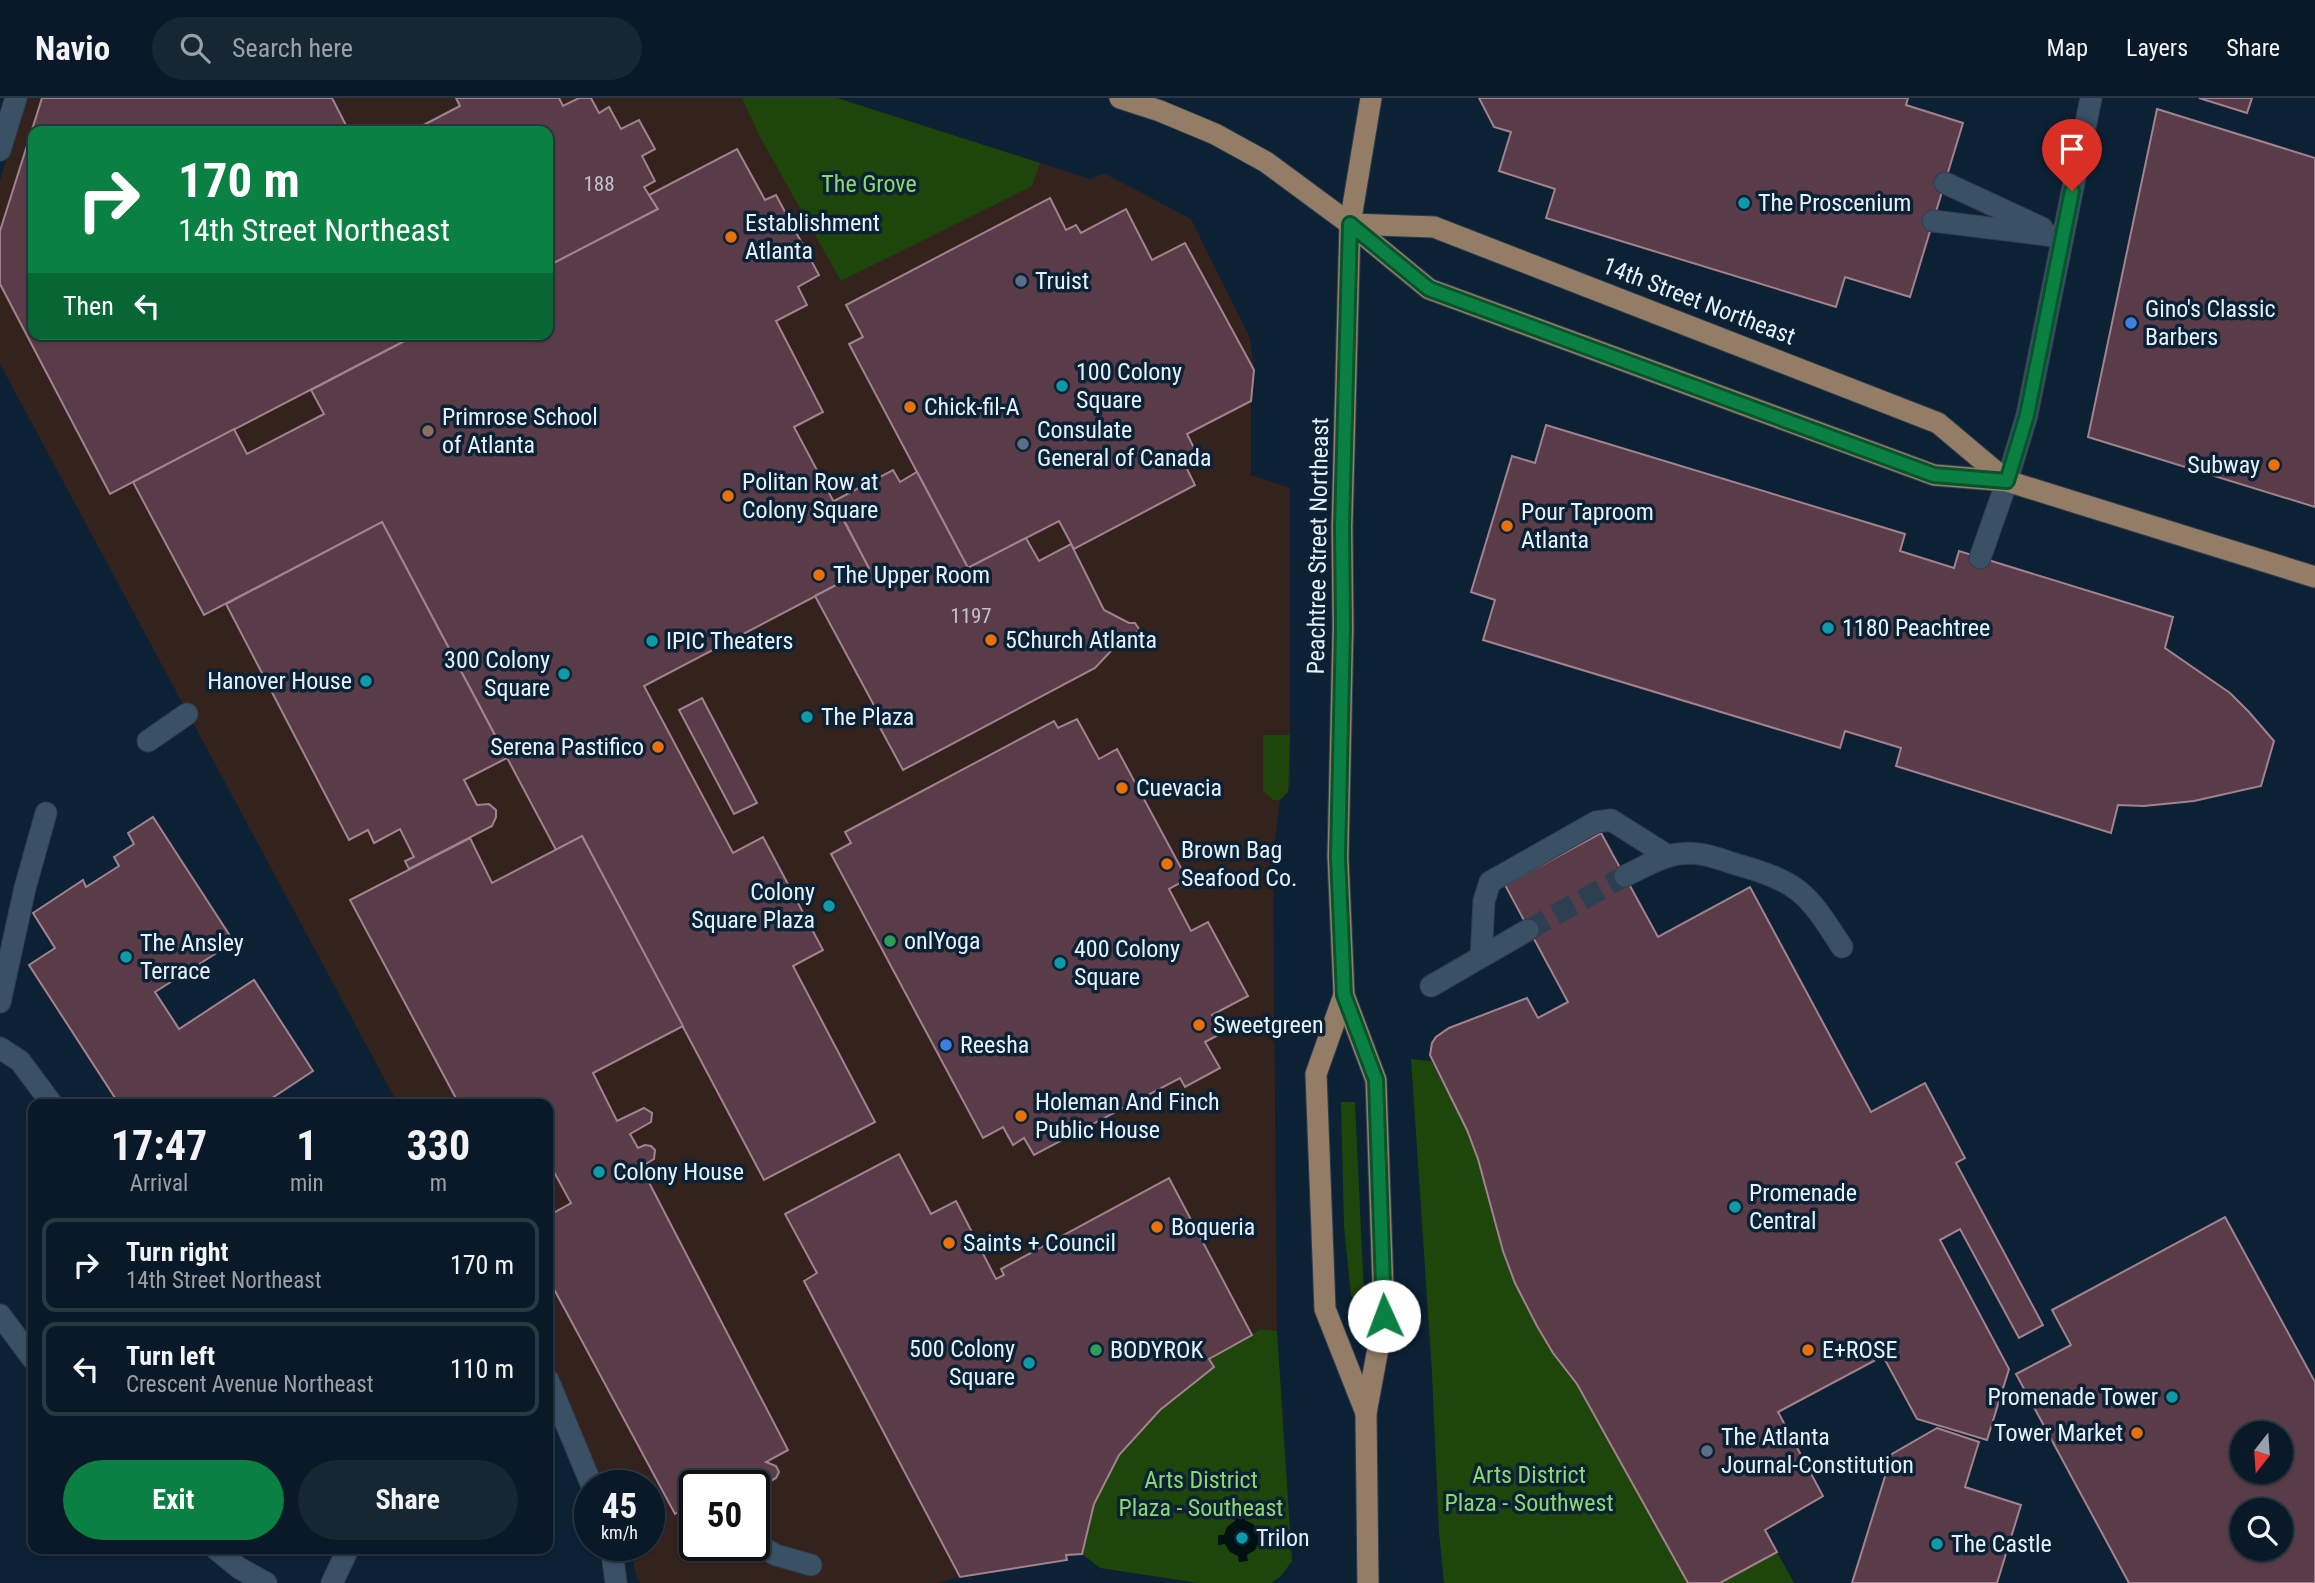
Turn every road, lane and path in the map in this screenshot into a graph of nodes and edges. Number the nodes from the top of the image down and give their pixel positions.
1 (16, 98) edge
2 (1120, 98) edge
3 (1371, 98) edge
4 (2091, 98) edge
5 (0, 150) edge
6 (1945, 183) dead end
7 (1933, 221) dead end
8 (1350, 224) junction
9 (2063, 237) junction
10 (2007, 481) junction
11 (1980, 558) dead end
12 (2315, 577) edge
13 (187, 714) dead end
14 (148, 741) dead end
15 (46, 813) dead end
16 (1668, 856) junction
17 (1625, 876) tunnel mouth
18 (1528, 930) tunnel mouth
19 (1842, 947) dead end
20 (1481, 957) junction
21 (1431, 986) dead end
22 (1344, 995) junction
23 (0, 1002) edge
24 (0, 1048) edge
25 (48, 1099) edge
26 (0, 1315) edge
27 (28, 1352) edge
28 (553, 1392) edge
29 (1366, 1413) junction
30 (585, 1470) edge
31 (770, 1552) edge
32 (222, 1554) edge
33 (346, 1554) edge
34 (613, 1561) edge
35 (811, 1565) dead end
36 (239, 1568) junction
37 (257, 1583) edge
38 (265, 1583) edge
39 (332, 1583) edge
40 (616, 1583) edge
41 (1368, 1583) edge

1 - 5 street
2 - 8 main road, 14th Street Northeast
3 - 8 main road, Peachtree Street Northeast
4 - 9 street
6 - 9 street
7 - 9 street
8 - 10 main road, 14th Street Northeast
8 - 10 main road, 14th Street Northeast
8 - 22 main road, Peachtree Street Northeast
9 - 10 street
10 - 11 street
10 - 12 main road, 14th Street Northeast
13 - 14 street
15 - 23 street
16 - 17 street
16 - 19 street
16 - 20 street
18 - 20 street
20 - 21 street
22 - 29 main road, Peachtree Street Northeast
22 - 29 main road, Peachtree Street Northeast
24 - 25 street
26 - 27 street
28 - 30 street
29 - 41 main road, Peachtree Street Northeast
31 - 35 street
32 - 36 street
33 - 39 street
34 - 40 street
36 - 37 street
36 - 38 street

